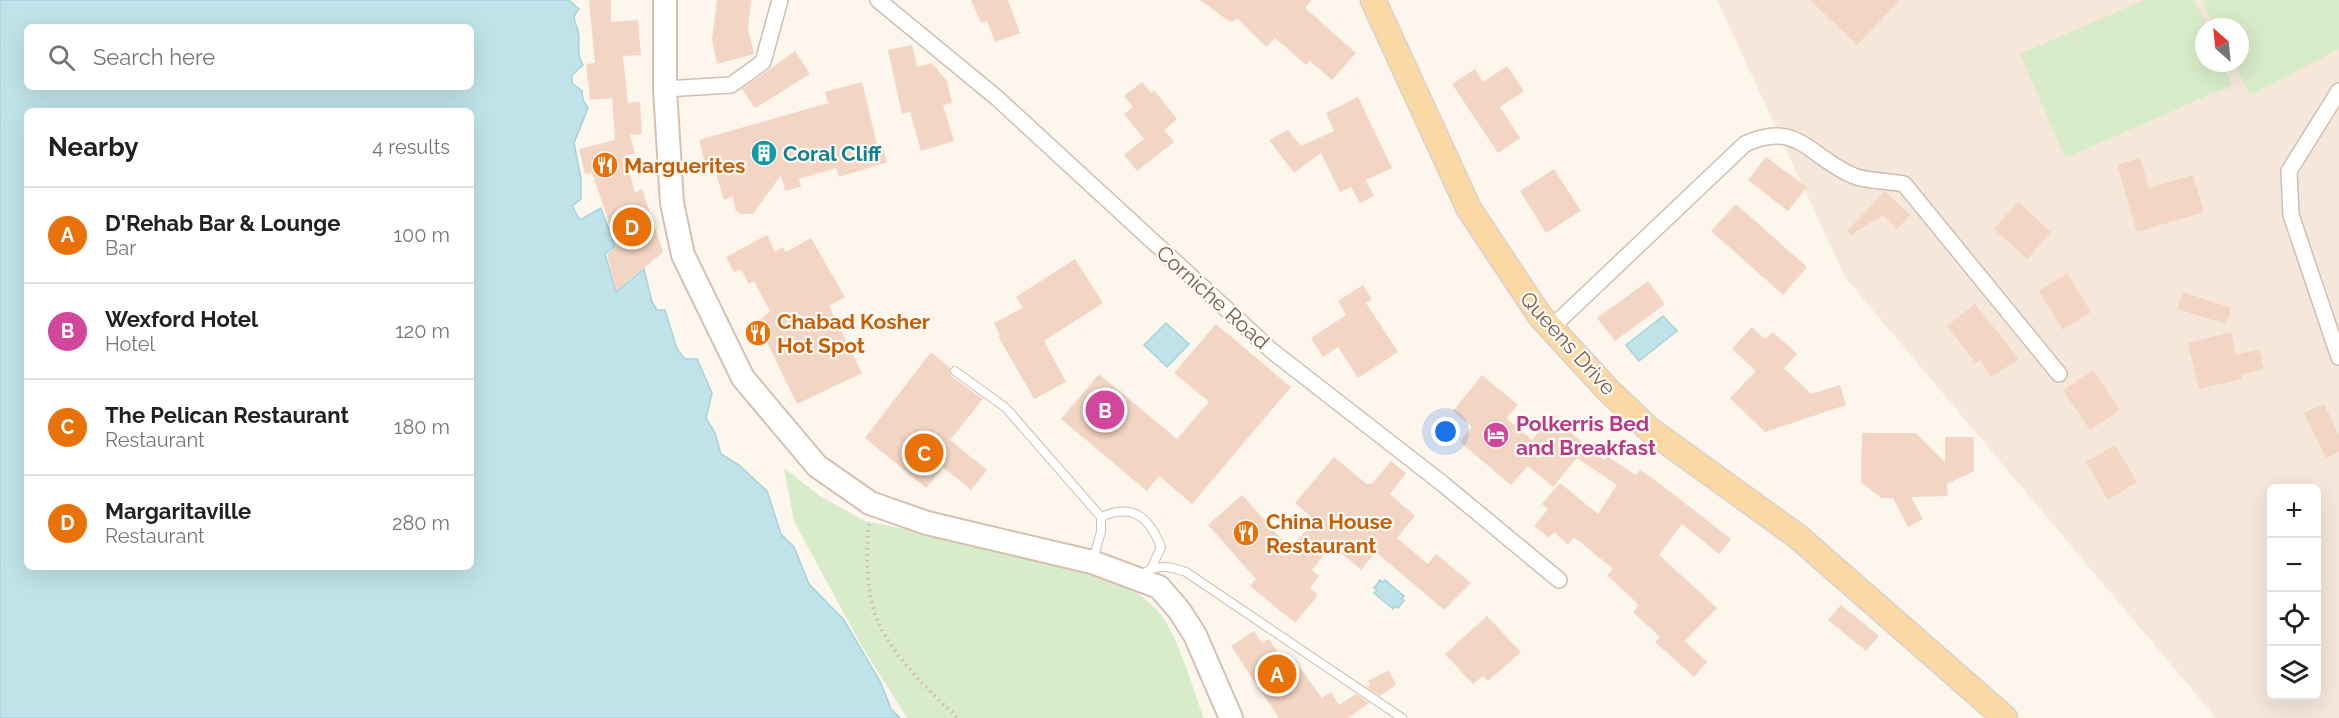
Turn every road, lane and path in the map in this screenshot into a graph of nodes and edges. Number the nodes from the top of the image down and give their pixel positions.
1 (665, 0) edge
2 (780, 0) edge
3 (878, 0) edge
4 (1373, 0) edge
5 (665, 89) junction
6 (2339, 91) edge
7 (1551, 328) junction
8 (2339, 357) edge
9 (955, 371) dead end
10 (2059, 374) dead end
11 (870, 503) junction
12 (1101, 517) junction
13 (1092, 562) junction
14 (1144, 573) junction
15 (1559, 580) dead end
16 (958, 718) edge
17 (1231, 718) edge
18 (1402, 718) edge
19 (2005, 718) edge

1 - 5 main road
2 - 5 street
3 - 15 street, Corniche Road
4 - 7 main road, Queens Drive
5 - 11 main road
6 - 8 street
7 - 10 street
7 - 19 main road, Queens Drive
9 - 12 lane
11 - 13 main road
11 - 16 path
12 - 13 lane
12 - 14 lane
13 - 14 main road
14 - 17 main road
14 - 18 lane

